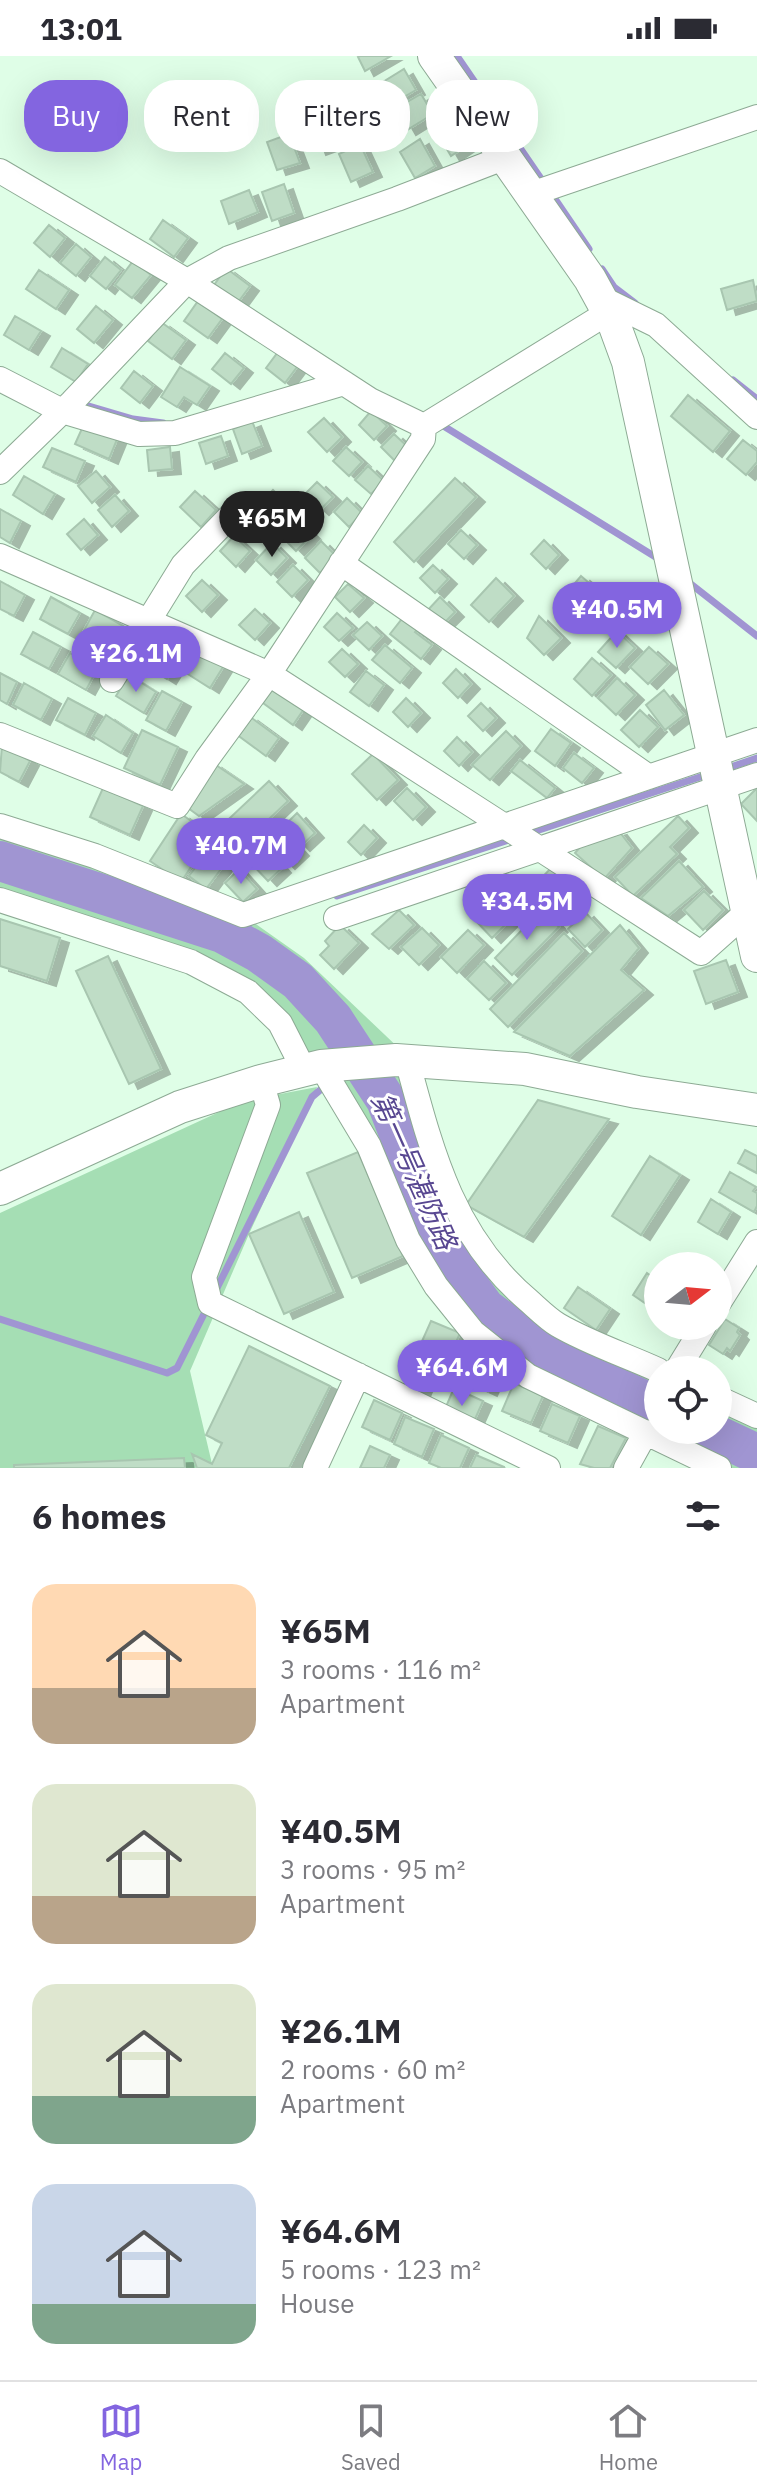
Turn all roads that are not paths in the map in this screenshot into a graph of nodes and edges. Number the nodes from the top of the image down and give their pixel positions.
1 (434, 56) edge
2 (757, 117) edge
3 (506, 157) junction
4 (0, 171) edge
5 (531, 194) junction
6 (187, 281) junction
7 (605, 305) junction
8 (0, 379) edge
9 (344, 383) junction
10 (62, 411) junction
11 (757, 417) edge
12 (424, 426) junction
13 (0, 472) edge
14 (239, 507) dead end
15 (0, 556) edge
16 (341, 563) junction
17 (148, 619) junction
18 (269, 674) junction
19 (112, 680) dead end
20 (0, 735) edge
21 (757, 740) edge
22 (712, 756) junction
23 (757, 775) edge
24 (649, 777) junction
25 (719, 788) junction
26 (0, 826) edge
27 (504, 827) junction
28 (538, 846) junction
29 (0, 900) edge
30 (747, 912) junction
31 (336, 918) dead end
32 (757, 956) edge
33 (402, 1060) junction
34 (312, 1068) junction
35 (261, 1081) junction
36 (757, 1110) edge
37 (0, 1189) edge
38 (757, 1242) edge
39 (732, 1282) edge
40 (644, 1364) edge
41 (358, 1375) junction
42 (732, 1404) edge
43 (757, 1416) edge
44 (644, 1431) edge
45 (644, 1436) edge
46 (670, 1444) edge
47 (315, 1468) edge
48 (548, 1468) edge
49 (626, 1468) edge
50 (719, 1468) edge

1 - 3 street
2 - 5 street
3 - 5 street
3 - 6 street
4 - 6 street
5 - 7 street
6 - 9 street
6 - 10 street
7 - 11 street
7 - 12 street
7 - 22 street
8 - 10 street
9 - 10 street
9 - 12 street
10 - 13 street
12 - 16 street
14 - 17 street
15 - 17 street
16 - 18 street
16 - 24 street
17 - 18 street
17 - 19 street
18 - 20 street
18 - 27 street
21 - 22 street
22 - 24 street
22 - 25 street
23 - 25 street
24 - 27 street
25 - 28 street
25 - 30 street
26 - 27 street
27 - 28 street
28 - 30 street
28 - 31 street
29 - 34 street
30 - 32 street
33 - 34 street
33 - 36 street
33 - 40 street
34 - 35 street
34 - 44 street
35 - 37 street
35 - 41 street
38 - 39 street
41 - 47 street
41 - 48 street
42 - 43 street
45 - 49 street
46 - 50 street

